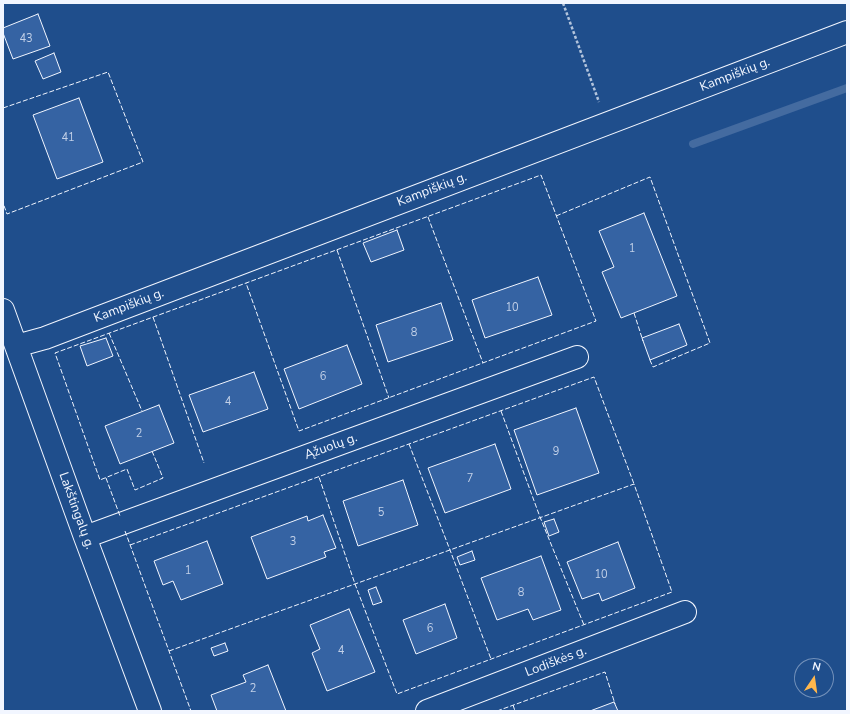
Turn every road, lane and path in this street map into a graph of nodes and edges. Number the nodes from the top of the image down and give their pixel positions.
1 (563, 3) edge
2 (847, 32) edge
3 (607, 124) junction
4 (3, 310) edge
5 (16, 346) junction
6 (577, 357) dead end
7 (85, 537) junction
8 (684, 612) dead end
9 (150, 711) edge
10 (427, 711) edge

1 - 3 path
2 - 3 street, Kampiškių g.
3 - 5 street, Kampiškių g.
4 - 5 street, Lakštingalų g.
5 - 7 street, Lakštingalų g.
6 - 7 street, Ąžuolų g.
7 - 9 street, Lakštingalų g.
8 - 10 street, Lodiškės g.

